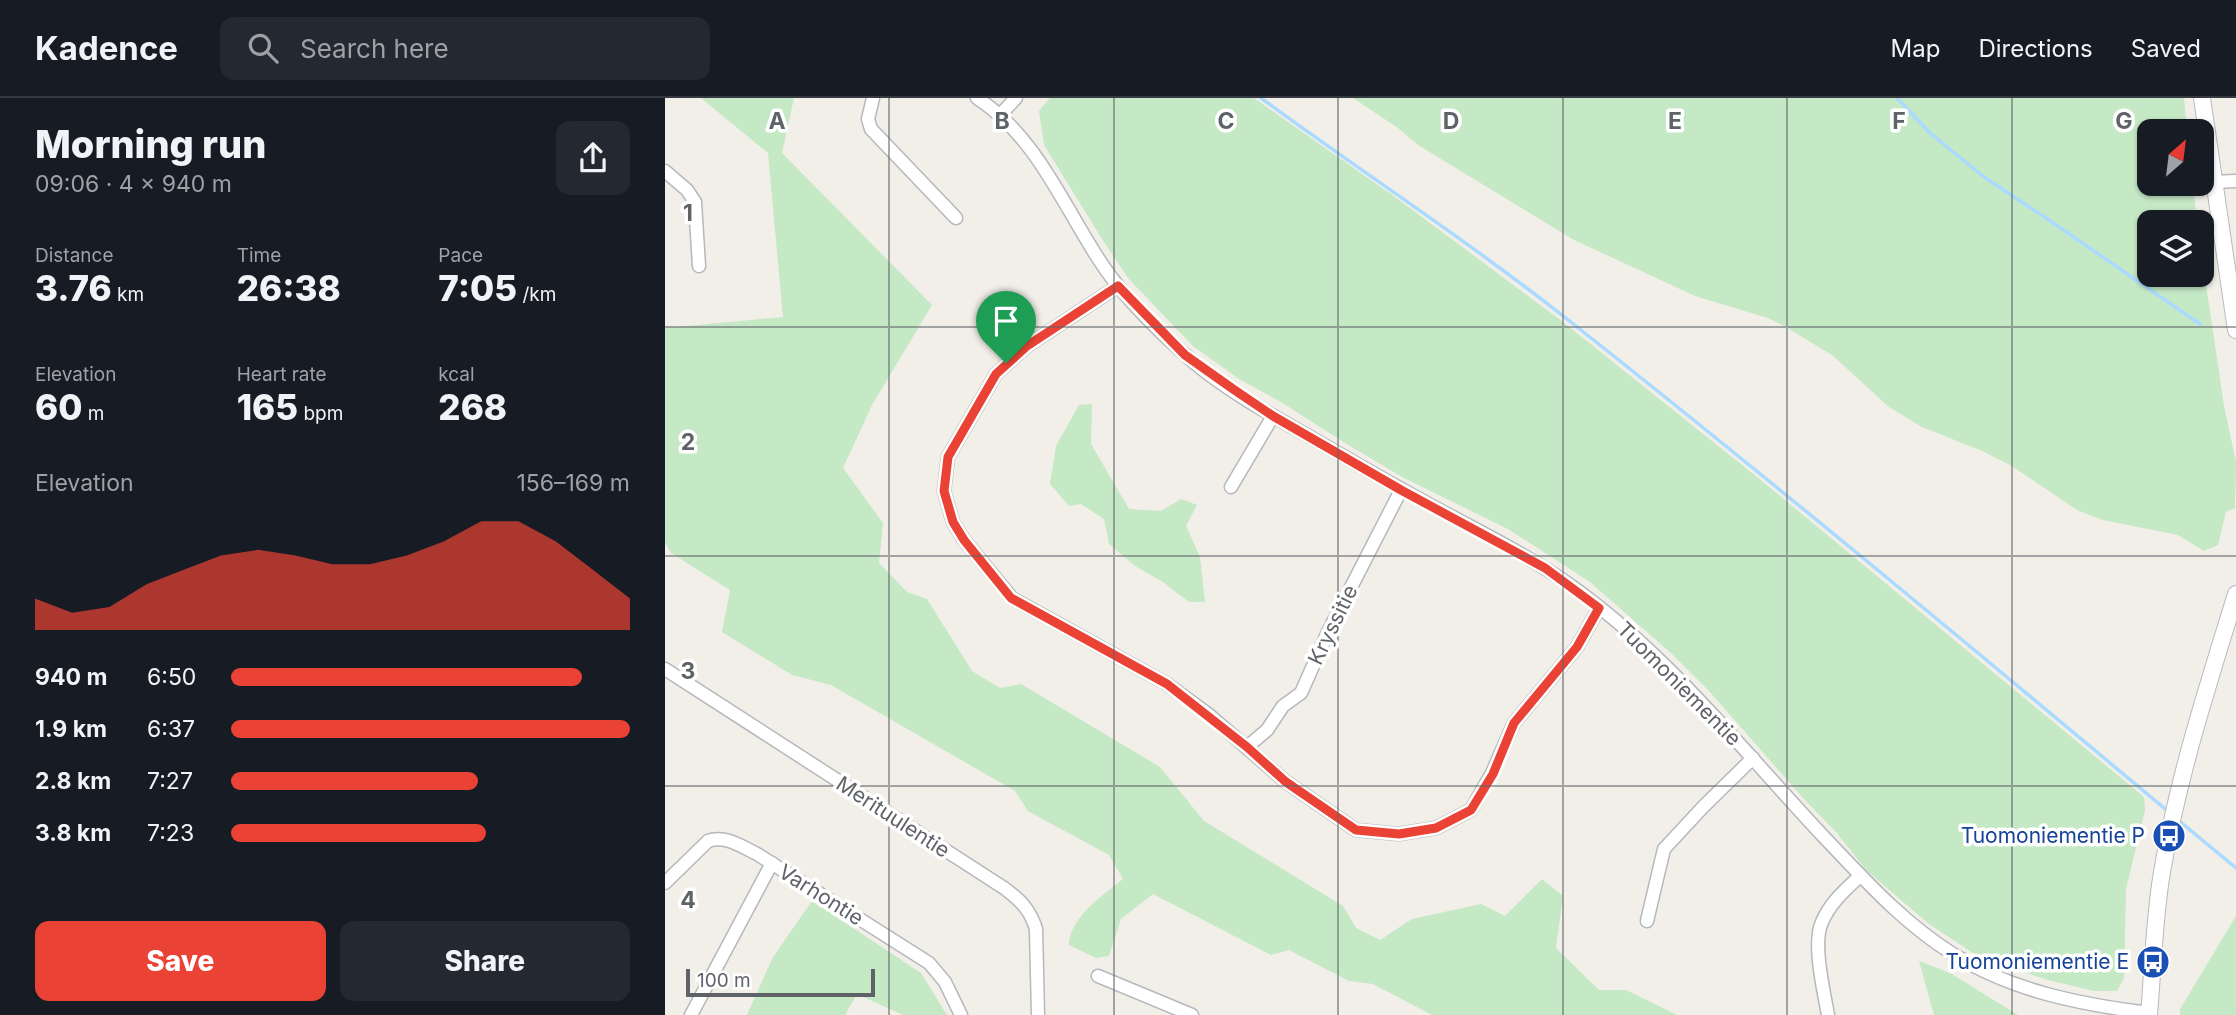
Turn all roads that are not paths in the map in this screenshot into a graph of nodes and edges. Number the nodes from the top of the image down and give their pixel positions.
1 (873, 98) edge
2 (977, 98) edge
3 (1016, 98) edge
4 (2202, 98) edge
5 (1000, 115) junction
6 (2205, 119) edge
7 (665, 171) edge
8 (2236, 181) edge
9 (2214, 182) joint
10 (956, 218) dead end
11 (699, 266) dead end
12 (1118, 286) junction
13 (2236, 330) edge
14 (1273, 416) junction
15 (1231, 487) dead end
16 (1401, 490) junction
17 (2236, 594) edge
18 (1599, 608) junction
19 (665, 669) edge
20 (1247, 747) junction
21 (1753, 758) junction
22 (772, 863) junction
23 (1860, 876) junction
24 (665, 883) edge
25 (1647, 921) dead end
26 (1098, 976) dead end
27 (2150, 1014) edge
28 (691, 1015) edge
29 (961, 1015) edge
30 (1038, 1015) edge
31 (1192, 1015) edge
32 (1828, 1015) edge

1 - 10 street
2 - 5 street, Tuomoniementie
3 - 5 street
4 - 6 main road
5 - 12 street, Tuomoniementie
7 - 11 street
8 - 9 street
9 - 13 main road
12 - 14 street, Tuomoniementie
12 - 20 street
14 - 15 street
14 - 16 street, Tuomoniementie
16 - 18 street, Tuomoniementie
16 - 20 street, Kryssitie
17 - 27 main road
18 - 20 street
18 - 21 street, Tuomoniementie
19 - 30 street, Merituulentie
21 - 23 street, Tuomoniementie
21 - 25 street
22 - 24 street, Varhontie
22 - 28 street
22 - 29 street, Varhontie
23 - 27 street, Tuomoniementie
23 - 32 street
26 - 31 street

